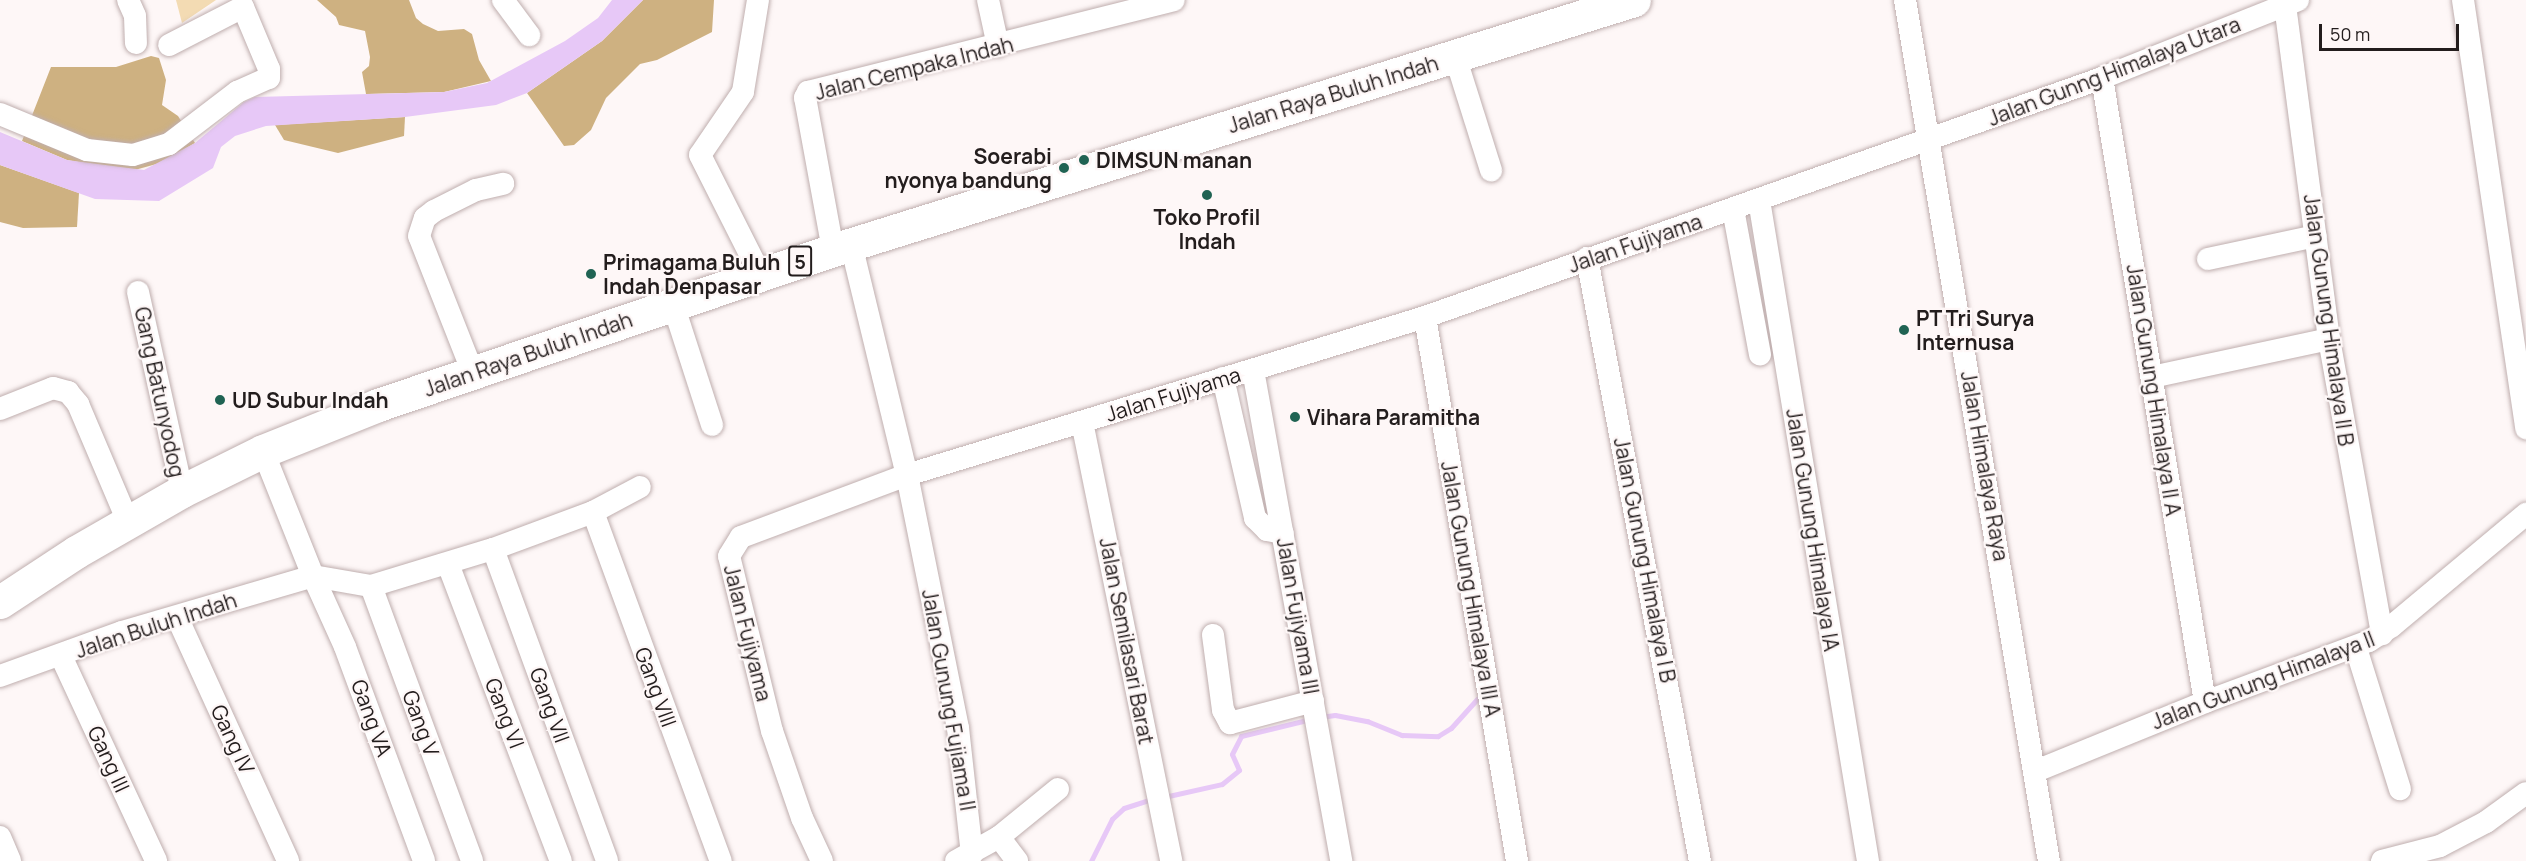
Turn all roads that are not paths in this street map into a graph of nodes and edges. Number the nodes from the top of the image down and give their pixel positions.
1 (128, 0) edge
2 (503, 0) edge
3 (758, 0) edge
4 (987, 0) edge
5 (1174, 0) edge
6 (1905, 0) edge
7 (2463, 0) edge
8 (1624, 2) edge
9 (2291, 3) edge
10 (529, 35) dead end
11 (136, 43) dead end
12 (169, 45) dead end
13 (998, 46) junction
14 (1455, 56) junction
15 (2102, 78) junction
16 (0, 114) edge
17 (1930, 140) junction
18 (1491, 170) dead end
19 (503, 184) dead end
20 (1759, 200) junction
21 (1733, 209) junction
22 (2316, 236) junction
23 (842, 247) junction
24 (1587, 258) junction
25 (2208, 259) dead end
26 (760, 274) junction
27 (138, 292) dead end
28 (673, 304) junction
29 (1425, 317) junction
30 (2329, 339) junction
31 (1760, 355) dead end
32 (1253, 370) junction
33 (473, 373) junction
34 (2152, 377) junction
35 (1223, 378) junction
36 (0, 409) edge
37 (1082, 422) junction
38 (712, 425) dead end
39 (2526, 428) edge
40 (263, 451) junction
41 (907, 475) junction
42 (640, 487) dead end
43 (182, 491) junction
44 (593, 512) junction
45 (2526, 514) edge
46 (128, 522) junction
47 (1283, 533) junction
48 (493, 549) junction
49 (448, 564) junction
50 (313, 576) junction
51 (371, 586) junction
52 (0, 602) edge
53 (177, 617) junction
54 (2382, 634) junction
55 (1213, 635) dead end
56 (2356, 648) junction
57 (62, 656) junction
58 (0, 676) edge
59 (1313, 701) junction
60 (2205, 702) junction
61 (2037, 771) junction
62 (1058, 789) dead end
63 (2400, 789) dead end
64 (2526, 793) edge
65 (0, 837) edge
66 (999, 837) junction
67 (964, 858) edge
68 (2410, 859) edge
69 (10, 861) edge
70 (156, 861) edge
71 (288, 861) edge
72 (424, 861) edge
73 (472, 861) edge
74 (561, 861) edge
75 (607, 861) edge
76 (721, 861) edge
77 (822, 861) edge
78 (1017, 861) edge
79 (1171, 861) edge
80 (1341, 861) edge
81 (1517, 861) edge
82 (1700, 861) edge
83 (1868, 861) edge
84 (2049, 861) edge
85 (2382, 861) edge

1 - 11 street
2 - 10 street
3 - 26 street
4 - 13 street
5 - 13 street, Jalan Cempaka Indah
6 - 17 street, Jalan Himalaya Raya
7 - 39 street
8 - 14 highway, Jalan Raya Buluh Indah / 5
9 - 15 street, Jalan Gunng Himalaya Utara
9 - 22 street, Jalan Gunung Himalaya II B
12 - 16 street
13 - 23 street, Jalan Cempaka Indah
14 - 18 street
14 - 23 highway, Jalan Raya Buluh Indah / 5
15 - 17 street, Jalan Gunng Himalaya Utara
15 - 34 street, Jalan Gunung Himalaya II A
17 - 20 street, Jalan Fujiyama
17 - 61 street, Jalan Himalaya Raya
19 - 33 street
20 - 21 street, Jalan Fujiyama
20 - 83 street, Jalan Gunung Himalaya IA
21 - 24 street, Jalan Fujiyama
21 - 31 street
22 - 25 street
22 - 30 street, Jalan Gunung Himalaya II B
23 - 26 highway, Jalan Raya Buluh Indah / 5
23 - 41 street, Jalan Gunung Fujiama II
24 - 29 street, Jalan Fujiyama
24 - 82 street, Jalan Gunung Himalaya I B
26 - 28 highway, Jalan Raya Buluh Indah / 5
27 - 43 street, Gang Batunyodog
28 - 33 highway, Jalan Raya Buluh Indah / 5
28 - 38 street
29 - 32 street, Jalan Fujiyama
29 - 81 street, Jalan Gunung Himalaya III A
30 - 34 street
30 - 54 street, Jalan Gunung Himalaya II B
32 - 35 street, Jalan Fujiyama
32 - 47 street, Jalan Fujiyama III
33 - 40 highway, Jalan Raya Buluh Indah / 5
34 - 60 street, Jalan Gunung Himalaya II A
35 - 37 street, Jalan Fujiyama
35 - 47 street
36 - 46 street
37 - 41 street, Jalan Fujiyama
37 - 79 street, Jalan Semilasari Barat
40 - 43 highway, Jalan Raya Buluh Indah / 5
40 - 50 street
41 - 67 street, Jalan Gunung Fujiama II
41 - 77 street, Jalan Fujiyama
42 - 44 street, Jalan Buluh Indah
43 - 46 highway, Jalan Raya Buluh Indah / 5
44 - 48 street, Jalan Buluh Indah
44 - 76 street, Gang VIII
45 - 54 street, Jalan Gunung Himalaya II
46 - 52 highway, Jalan Raya Buluh Indah / 5
47 - 59 street, Jalan Fujiyama III
48 - 49 street, Jalan Buluh Indah
48 - 75 street, Gang VII
49 - 51 street, Jalan Buluh Indah
49 - 74 street, Gang VI
50 - 51 street, Jalan Buluh Indah
50 - 53 street, Jalan Buluh Indah
50 - 72 street, Gang VA
51 - 73 street, Gang V
53 - 57 street, Jalan Buluh Indah
53 - 71 street, Gang IV
54 - 56 street, Jalan Gunung Himalaya II
55 - 59 street
56 - 60 street, Jalan Gunung Himalaya II
56 - 63 street
57 - 58 street, Jalan Buluh Indah
57 - 70 street, Gang III
59 - 80 street, Jalan Fujiyama III
60 - 61 street, Jalan Gunung Himalaya II
61 - 84 street, Jalan Himalaya Raya
62 - 66 street, Jalan Gunung Fujiama II
64 - 68 street
65 - 69 street
66 - 67 street, Jalan Gunung Fujiama II
66 - 78 street
68 - 85 street

